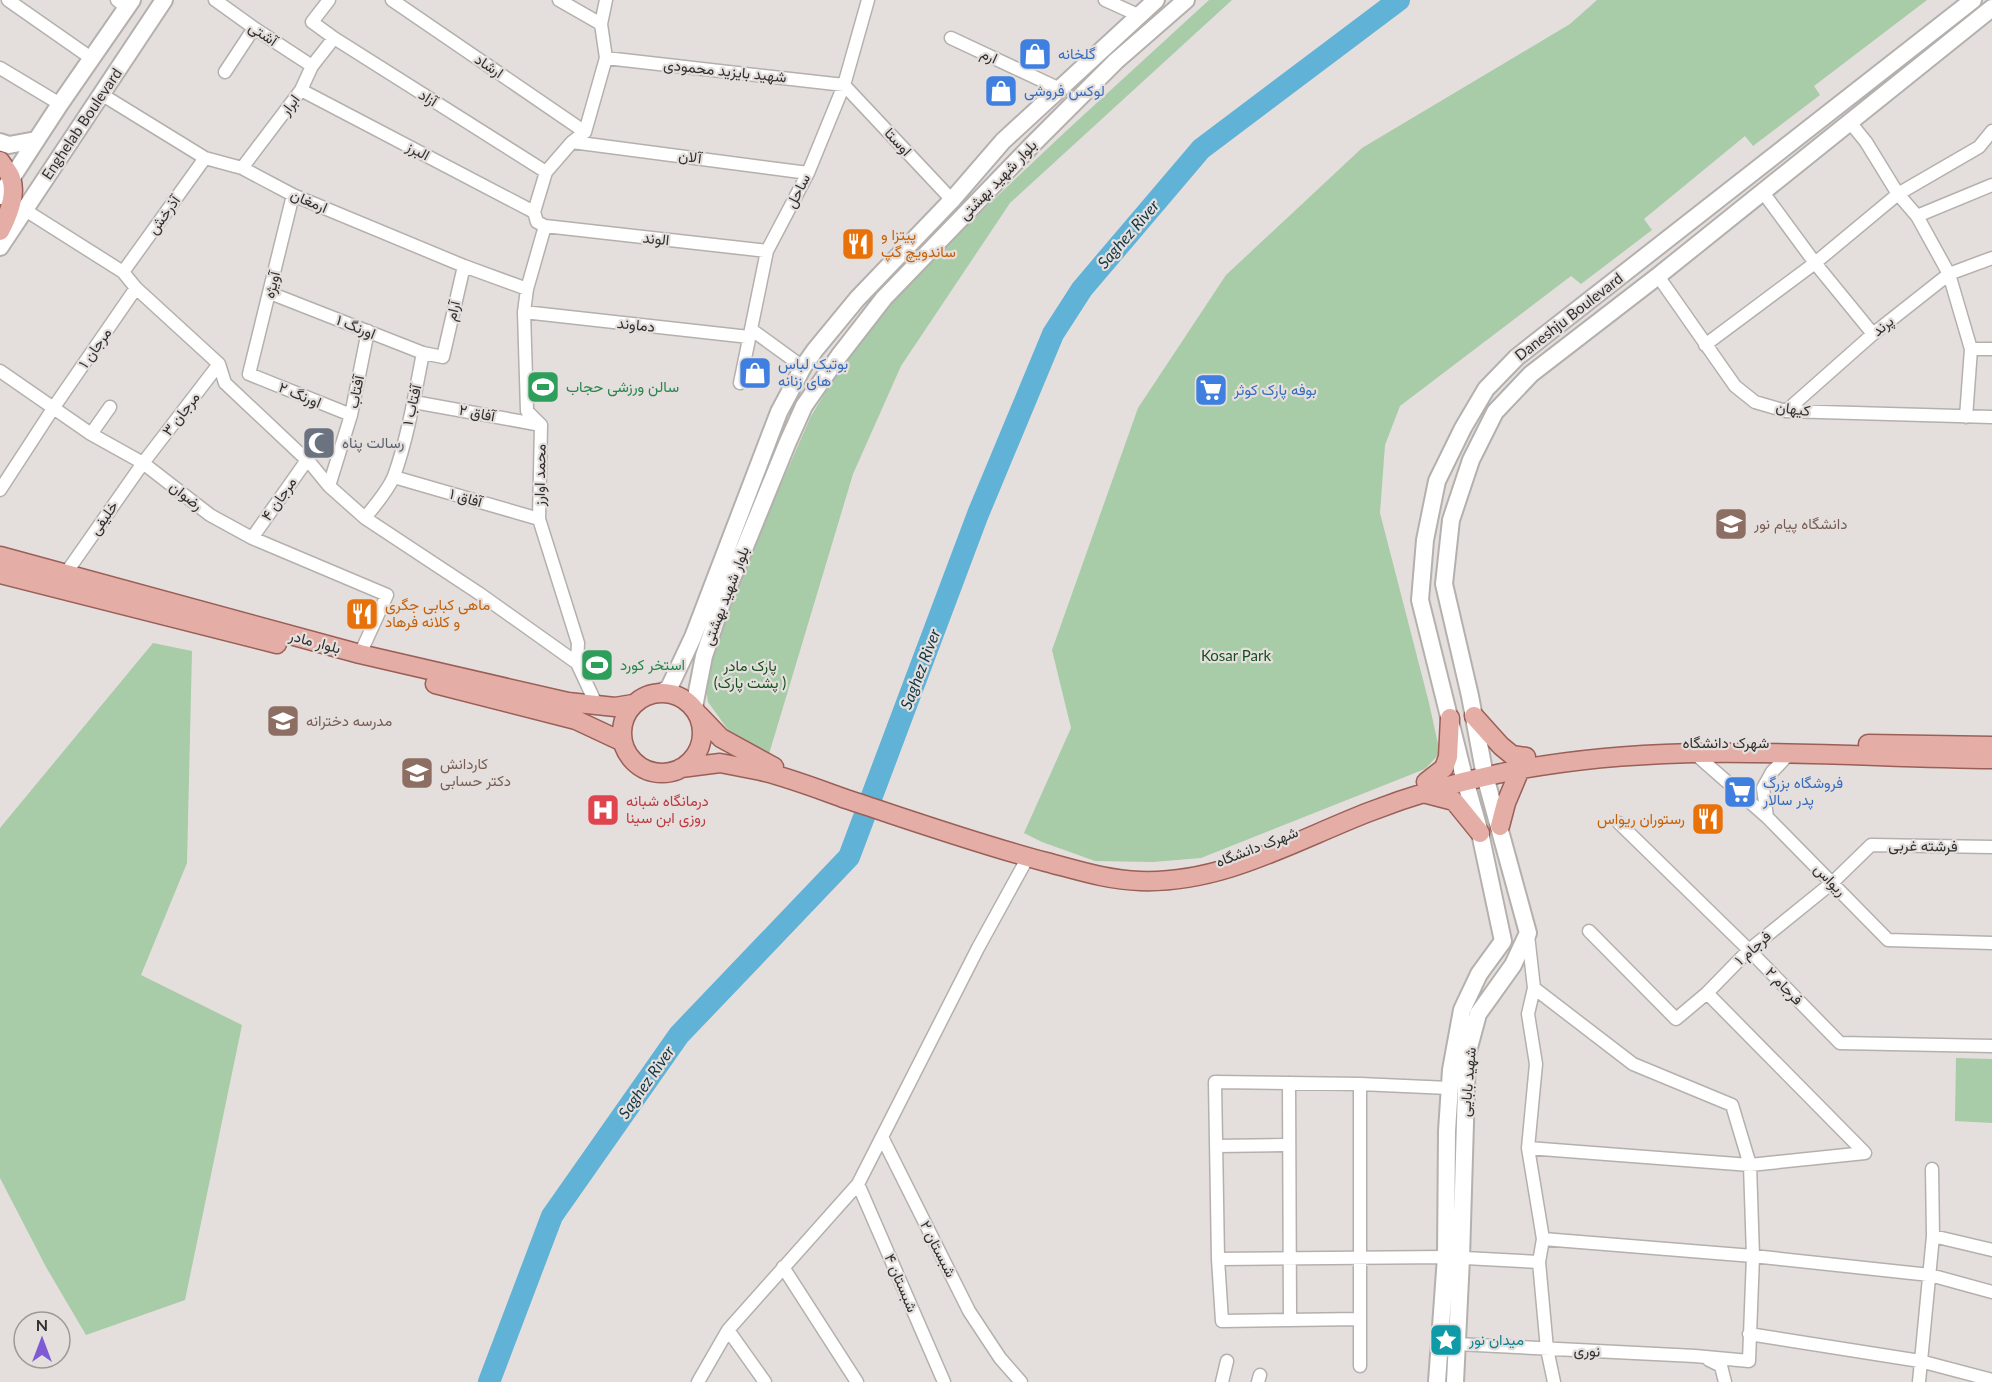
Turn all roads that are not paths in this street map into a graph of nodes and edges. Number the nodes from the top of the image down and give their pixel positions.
1 (8, 0) edge
2 (164, 0) edge
3 (215, 0) edge
4 (329, 0) edge
5 (392, 0) edge
6 (559, 0) edge
7 (606, 0) edge
8 (868, 0) edge
9 (1105, 0) edge
10 (1156, 0) edge
11 (1186, 0) edge
12 (1973, 0) edge
13 (125, 3) edge
14 (1992, 8) edge
15 (1138, 15) junction
16 (601, 24) junction
17 (254, 28) junction
18 (334, 38) junction
19 (951, 38) dead end
20 (92, 58) junction
21 (606, 58) junction
22 (312, 66) junction
23 (0, 68) edge
24 (225, 72) dead end
25 (844, 85) junction
26 (1060, 89) junction
27 (301, 90) junction
28 (101, 94) junction
29 (60, 104) junction
30 (1849, 121) junction
31 (1992, 131) edge
32 (585, 132) junction
33 (36, 140) junction
34 (0, 142) edge
35 (572, 142) junction
36 (205, 158) junction
37 (0, 161) edge
38 (242, 168) junction
39 (546, 172) junction
40 (808, 173) junction
41 (12, 178) junction
42 (1992, 185) edge
43 (1762, 191) junction
44 (1899, 194) junction
45 (293, 195) junction
46 (0, 196) edge
47 (952, 200) junction
48 (25, 210) junction
49 (534, 212) junction
50 (1917, 216) junction
51 (544, 226) junction
52 (0, 231) edge
53 (0, 247) edge
54 (767, 251) junction
55 (1992, 258) edge
56 (1815, 263) junction
57 (464, 266) junction
58 (123, 272) junction
59 (1949, 274) junction
60 (1658, 276) junction
61 (136, 288) junction
62 (527, 289) junction
63 (270, 293) junction
64 (524, 312) junction
65 (368, 331) junction
66 (750, 334) junction
67 (1873, 334) junction
68 (1706, 345) junction
69 (1971, 349) junction
70 (1992, 349) edge
71 (423, 353) junction
72 (443, 357) joint
73 (219, 364) junction
74 (803, 367) junction
75 (0, 371) edge
76 (249, 374) joint
77 (740, 383) dead end
78 (414, 402) junction
79 (54, 407) junction
80 (110, 407) dead end
81 (1786, 411) junction
82 (351, 415) junction
83 (1966, 417) junction
84 (1992, 417) edge
85 (541, 425) junction
86 (91, 434) junction
87 (307, 460) junction
88 (143, 463) junction
89 (394, 477) junction
90 (329, 486) junction
91 (0, 490) edge
92 (365, 518) junction
93 (539, 519) junction
94 (252, 538) junction
95 (0, 556) edge
96 (66, 573) junction
97 (0, 574) edge
98 (1421, 582) junction
99 (1444, 584) junction
100 (360, 654) junction
101 (577, 663) junction
102 (662, 692) junction
103 (633, 704) junction
104 (597, 706) junction
105 (696, 711) junction
106 (1474, 716) junction
107 (1450, 718) junction
108 (622, 742) junction
109 (1992, 746) edge
110 (1693, 752) junction
111 (1790, 753) junction
112 (1992, 759) edge
113 (1523, 763) junction
114 (681, 768) junction
115 (771, 770) junction
116 (1485, 772) junction
117 (1464, 777) junction
118 (1426, 788) junction
119 (1767, 817) junction
120 (1619, 824) dead end
121 (1500, 826) junction
122 (1480, 833) junction
123 (1008, 848) junction
124 (1992, 848) edge
125 (1028, 857) junction
126 (1833, 882) junction
127 (1589, 931) dead end
128 (1528, 933) junction
129 (1992, 943) edge
130 (1749, 950) junction
131 (1534, 988) junction
132 (1707, 993) junction
133 (1992, 1046) edge
134 (1289, 1083) junction
135 (1360, 1084) junction
136 (1449, 1088) junction
137 (882, 1137) junction
138 (1282, 1145) dead end
139 (1216, 1146) junction
140 (1528, 1148) junction
141 (1750, 1165) junction
142 (1932, 1169) dead end
143 (858, 1185) junction
144 (1933, 1236) junction
145 (1543, 1239) junction
146 (1992, 1250) edge
147 (1753, 1256) junction
148 (1289, 1258) junction
149 (1358, 1258) junction
150 (1454, 1258) junction
151 (1218, 1259) junction
152 (1539, 1262) junction
153 (783, 1267) junction
154 (1930, 1275) junction
155 (1992, 1292) edge
156 (1359, 1319) junction
157 (1290, 1320) junction
158 (728, 1330) junction
159 (1749, 1334) junction
160 (1457, 1344) junction
161 (1547, 1349) junction
162 (1702, 1357) junction
163 (1227, 1361) dead end
164 (1920, 1361) junction
165 (1360, 1366) dead end
166 (1992, 1380) edge
167 (698, 1382) edge
168 (765, 1382) edge
169 (857, 1382) edge
170 (944, 1382) edge
171 (1021, 1382) edge
172 (1222, 1382) edge
173 (1437, 1382) edge
174 (1455, 1382) edge
175 (1554, 1382) edge
176 (1725, 1382) edge
177 (1919, 1382) edge

1 - 20 street
2 - 28 main road, Enghelab Boulevard
3 - 17 street, آشتی
4 - 18 street, آزاد
5 - 32 street, ارشاد
6 - 16 street
7 - 16 street
8 - 25 street, ساحل
9 - 15 street
10 - 15 main road, بلوار شهید بهشتی
11 - 105 main road, بلوار شهید بهشتی
12 - 98 main road, Daneshju Boulevard
13 - 20 main road, Enghelab Boulevard
14 - 30 main road, Daneshju Boulevard
15 - 26 main road, بلوار شهید بهشتی
16 - 21 street
17 - 22 street, آشتی
17 - 24 street
18 - 22 street, ابرار
18 - 39 street, آزاد
19 - 26 street, ارم
20 - 29 main road, Enghelab Boulevard
21 - 25 street, شهید بایزید محمودی
21 - 32 street
22 - 27 street, ابرار
23 - 29 street
25 - 40 street, ساحل
25 - 47 street, اوستا
26 - 47 main road, بلوار شهید بهشتی
27 - 38 street, ابرار
27 - 49 street, البرز
28 - 36 street, ارمغان
28 - 48 main road, Enghelab Boulevard
29 - 33 main road, Enghelab Boulevard
30 - 43 main road, Daneshju Boulevard
30 - 44 street
31 - 44 street
32 - 35 street
33 - 34 main road
33 - 41 main road, Enghelab Boulevard
35 - 39 street
35 - 40 street, آلان
36 - 38 street, ارمغان
36 - 58 street, آذرخش
37 - 41 main road
38 - 45 street, ارمغان
39 - 49 street
40 - 54 street, ساحل
41 - 46 main road, Enghelab Boulevard
41 - 52 main road, Enghelab Boulevard
42 - 50 street
43 - 56 street
43 - 60 main road, Daneshju Boulevard
44 - 50 street
44 - 56 street
45 - 57 street, ارمغان
45 - 63 street, آویژه
47 - 74 main road, بلوار شهید بهشتی
48 - 53 main road, Enghelab Boulevard
48 - 58 street
49 - 51 street
50 - 59 street
51 - 54 street, الوند
51 - 62 street, محمد اوارز
54 - 66 street, ساحل
55 - 59 street, پرند
56 - 67 street
56 - 68 street
57 - 62 street, ارمغان
57 - 72 street, آرام
58 - 61 street
59 - 67 street, پرند
59 - 69 street
60 - 68 street, کیهان
60 - 99 main road, Daneshju Boulevard
61 - 73 street
61 - 79 street, مرجان ۱
62 - 64 street, محمد اوارز
63 - 65 street, اورنگ ۱
63 - 76 street, آویژه
64 - 66 street, دماوند
64 - 85 street, محمد اوارز
65 - 71 street, اورنگ ۱
65 - 82 street, آفتاب
66 - 74 street
66 - 77 street, ساحل
67 - 81 street, پرند
68 - 81 street, کیهان
69 - 70 street
69 - 83 street
71 - 72 street, اورنگ ۱
71 - 78 street, آفتاب ۱
73 - 87 street
73 - 88 street, مرجان ۳
74 - 102 main road, بلوار شهید بهشتی
75 - 79 street, رضوان
76 - 82 street, اورنگ ۲
78 - 85 street, آفاق ۲
78 - 89 street, آفتاب ۱
79 - 86 street, رضوان
79 - 91 street, مرجان ۱
80 - 86 street
81 - 83 street, کیهان
82 - 90 street, آفتاب
83 - 84 street, کیهان
85 - 93 street, محمد اوارز
86 - 88 street, رضوان
87 - 90 street
87 - 94 street, مرجان ۴
88 - 94 street, رضوان
88 - 96 street, خلیفی
89 - 92 street, آفتاب ۱
89 - 93 street, آفاق ۱
90 - 92 street
92 - 101 street
93 - 101 street, محمد اوارز
94 - 100 street, رضوان
95 - 96 main road, بلوار مادر
96 - 100 main road, بلوار مادر
97 - 108 main road, بلوار مادر
98 - 99 main road
98 - 107 main road, Daneshju Boulevard
99 - 106 main road, Daneshju Boulevard
100 - 104 main road, بلوار مادر
101 - 104 street
102 - 103 main road
102 - 105 main road
103 - 104 main road, بلوار مادر
103 - 108 main road
105 - 114 main road
105 - 115 main road
106 - 113 main road
106 - 116 main road, Daneshju Boulevard
107 - 117 main road, Daneshju Boulevard
107 - 118 main road
108 - 114 main road
109 - 113 main road, شهرک دانشگاه
110 - 111 main road
110 - 113 main road
110 - 119 street, ریواس
111 - 112 main road
111 - 119 street
113 - 116 main road
113 - 121 main road
114 - 115 main road
115 - 123 main road
116 - 117 main road
116 - 121 main road
117 - 118 main road
117 - 122 main road, شهید بابایی
118 - 122 main road
118 - 123 main road, شهرک دانشگاه
118 - 125 main road
119 - 126 street, ریواس
120 - 130 street, فرجام ۲
121 - 128 main road
122 - 136 main road, شهید بابایی
123 - 125 main road
124 - 126 street, فرشته غربی
125 - 137 street
126 - 129 street, ریواس
126 - 130 street, فرجام ۱
127 - 132 street, فرجام ۱
128 - 131 street
128 - 150 main road, شهید بابایی
130 - 132 street, فرجام ۱
130 - 133 street, فرجام ۲
131 - 140 street
131 - 141 street
132 - 141 street
134 - 135 street
134 - 139 street
134 - 148 street
135 - 136 street
135 - 149 street
136 - 150 main road, شهید بابایی
137 - 143 street
137 - 171 street, شبستان ۲
138 - 139 street
139 - 151 street
140 - 141 street
140 - 145 street
141 - 147 street
142 - 144 street
143 - 153 street
143 - 170 street, شبستان ۴
144 - 146 street
144 - 154 street
145 - 147 street
145 - 152 street
147 - 154 street
147 - 159 street
148 - 149 street
148 - 151 street
148 - 157 street
149 - 150 street
149 - 156 street
150 - 152 street
150 - 160 main road, شهید بابایی
150 - 173 main road, شهید بابایی
151 - 157 street
152 - 161 street
153 - 158 street
153 - 169 street
154 - 155 street
154 - 164 street
156 - 157 street
156 - 165 street
158 - 167 street
158 - 168 street
159 - 162 street, نوری
159 - 164 street
160 - 161 street, نوری
160 - 174 main road, شهید بابایی
161 - 162 street, نوری
161 - 175 street
162 - 176 street
163 - 172 street
164 - 166 street
164 - 177 street

